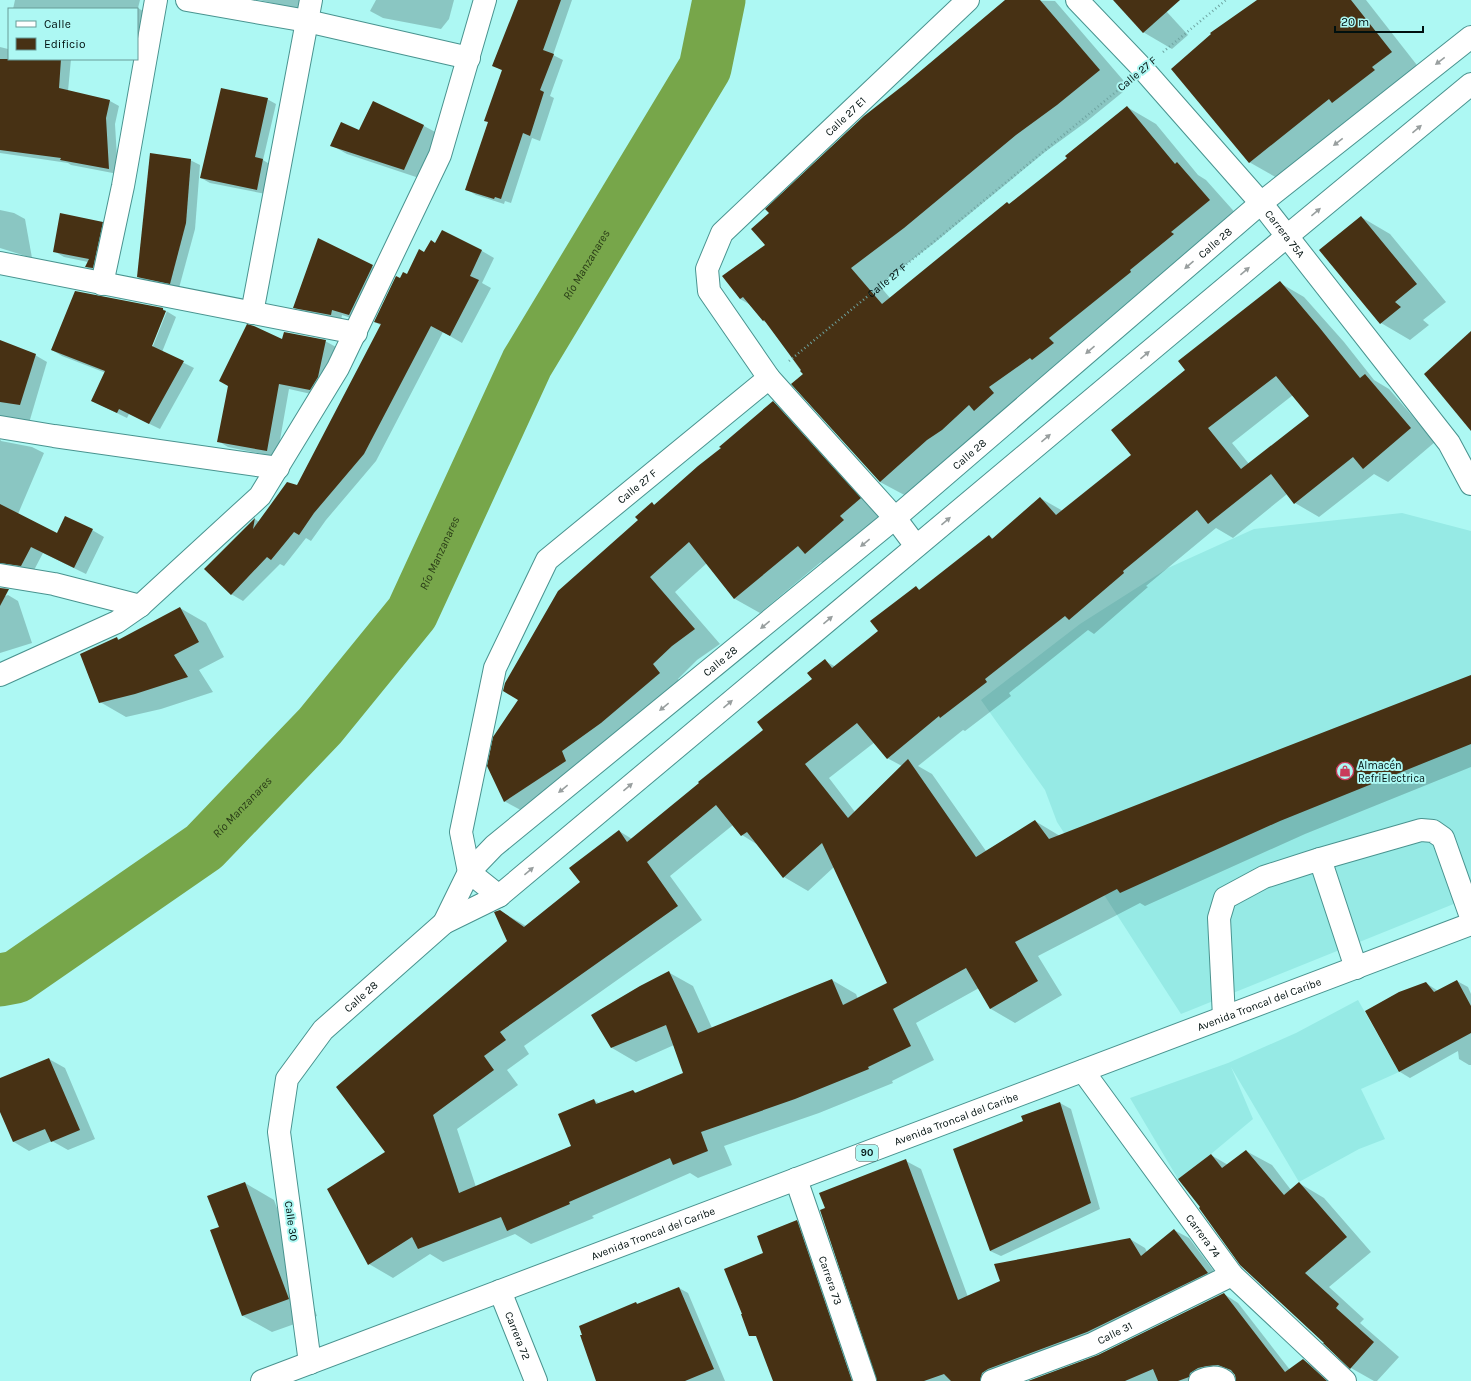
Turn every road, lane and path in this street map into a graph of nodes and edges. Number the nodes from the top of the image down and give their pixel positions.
1 (156, 0) edge
2 (187, 0) edge
3 (311, 0) edge
4 (485, 0) edge
5 (968, 0) edge
6 (1077, 0) edge
7 (1226, 0) edge
8 (306, 21) junction
9 (1471, 37) edge
10 (468, 58) junction
11 (1143, 69) junction
12 (1471, 84) edge
13 (1261, 203) junction
14 (1286, 237) junction
15 (0, 263) edge
16 (102, 284) junction
17 (252, 313) junction
18 (356, 333) junction
19 (768, 378) junction
20 (0, 426) edge
21 (278, 468) junction
22 (1471, 484) edge
23 (895, 518) junction
24 (916, 546) junction
25 (0, 575) edge
26 (140, 606) junction
27 (0, 675) edge
28 (1320, 859) junction
29 (468, 872) junction
30 (499, 896) junction
31 (1471, 917) edge
32 (444, 923) junction
33 (1471, 924) edge
34 (1356, 968) junction
35 (1224, 1017) junction
36 (1083, 1071) junction
37 (287, 1079) joint
38 (796, 1179) junction
39 (1232, 1275) junction
40 (500, 1291) junction
41 (310, 1363) junction
42 (262, 1381) edge
43 (536, 1381) edge
44 (865, 1381) edge
45 (992, 1381) edge
46 (1345, 1381) edge

1 - 16 main road
2 - 8 main road
3 - 8 main road
4 - 10 main road
5 - 19 main road, Calle 27 E1
6 - 11 main road, Carrera 75A
7 - 11 path, Calle 27 F
8 - 10 main road
8 - 17 main road
9 -> 13 main road, Calle 28
10 - 18 main road
11 - 13 main road, Carrera 75A
11 - 19 path, Calle 27 F
14 -> 12 main road, Calle 28
13 - 14 main road, Carrera 75A
13 -> 23 main road, Calle 28
14 - 22 main road, Carrera 75A
24 -> 14 main road, Calle 28
15 - 16 main road
16 - 17 main road
17 - 18 main road
18 - 21 main road
19 - 23 main road
19 - 29 main road, Calle 27 F
20 - 21 main road
21 - 26 main road
23 - 24 main road
23 -> 29 main road, Calle 28
30 -> 24 main road, Calle 28
25 - 26 main road
26 - 27 main road
28 - 31 main road
28 - 34 main road
28 - 35 main road
29 - 30 main road
29 - 32 main road, Calle 28
30 - 32 main road, Calle 28
32 - 37 main road, Calle 28
33 - 34 main road, Avenida Troncal del Caribe / 90
34 - 35 main road, Avenida Troncal del Caribe / 90
35 - 36 main road, Avenida Troncal del Caribe / 90
36 - 38 main road, Avenida Troncal del Caribe / 90
36 - 39 main road, Carrera 74
37 - 41 main road, Calle 30
38 - 40 main road, Avenida Troncal del Caribe / 90
38 - 44 main road, Carrera 73
39 - 45 main road, Calle 31
39 - 46 main road, Carrera 74
40 - 41 main road, Avenida Troncal del Caribe / 90
40 - 43 main road, Carrera 72
41 - 42 main road, Avenida Troncal del Caribe / 90

